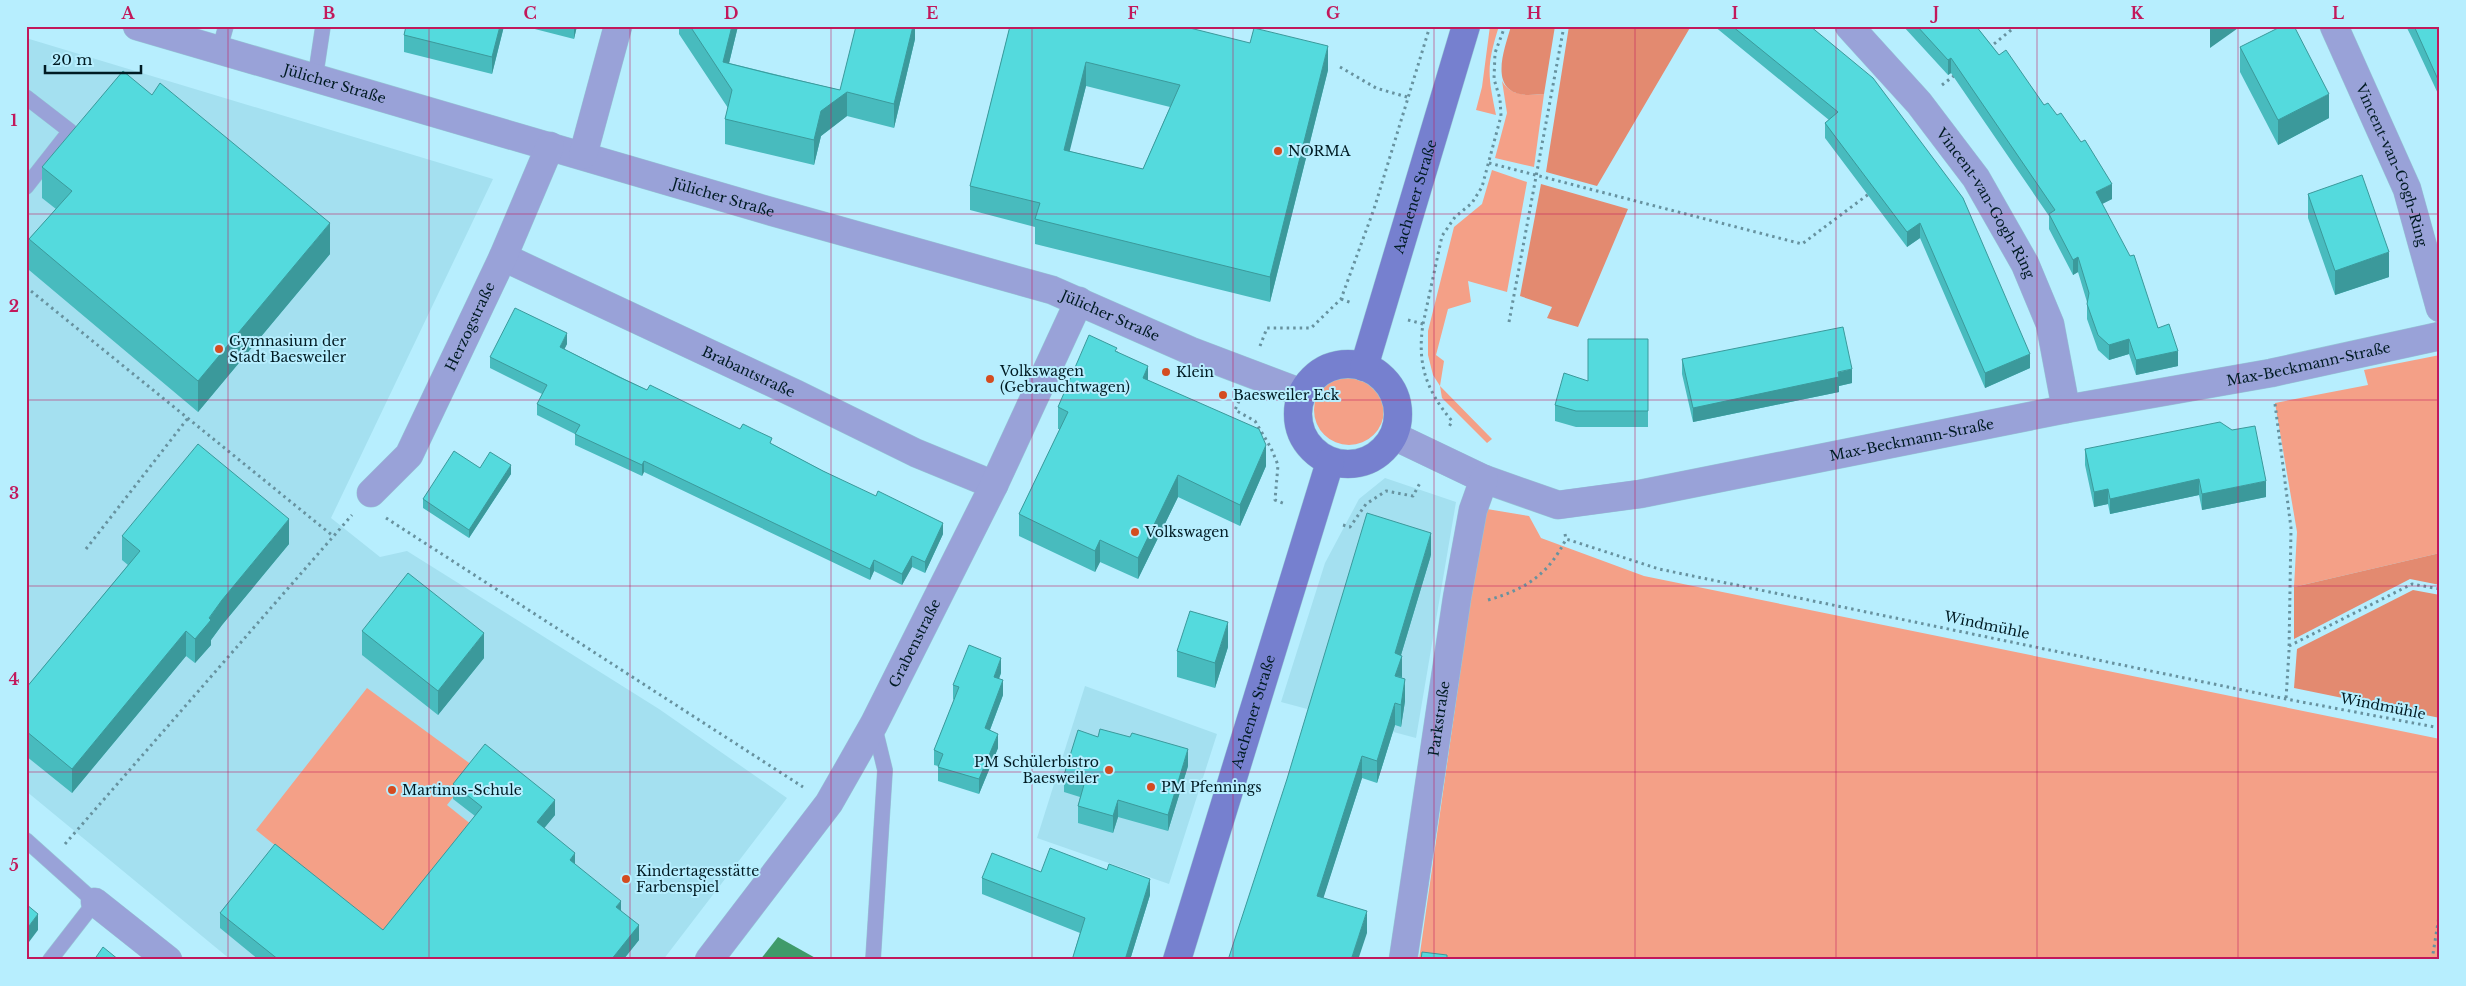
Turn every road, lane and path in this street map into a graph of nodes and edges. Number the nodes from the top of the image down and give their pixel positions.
1 (136, 26) edge
2 (323, 26) edge
3 (618, 26) edge
4 (1430, 26) edge
5 (1466, 26) edge
6 (1505, 26) edge
7 (1564, 26) edge
8 (1850, 26) edge
9 (2016, 26) edge
10 (2334, 26) edge
11 (223, 39) edge
12 (1985, 51) edge
13 (1340, 67) dead end
14 (1962, 69) edge
15 (315, 79) junction
16 (26, 97) edge
17 (1407, 97) junction
18 (1920, 103) junction
19 (550, 146) junction
20 (583, 155) junction
21 (1489, 163) junction
22 (1537, 175) junction
23 (26, 187) edge
24 (1873, 190) edge
25 (503, 257) junction
26 (26, 286) edge
27 (1341, 299) junction
28 (1079, 301) junction
29 (2440, 308) edge
30 (1379, 312) junction
31 (1509, 322) dead end
32 (1423, 324) junction
33 (2440, 336) edge
34 (1364, 367) junction
35 (2271, 373) junction
36 (1249, 375) junction
37 (1302, 393) junction
38 (2066, 409) junction
39 (188, 418) junction
40 (1394, 436) junction
41 (1435, 456) junction
42 (1330, 462) junction
43 (1484, 479) junction
44 (994, 485) junction
45 (366, 498) junction
46 (1558, 505) junction
47 (333, 536) junction
48 (1566, 538) junction
49 (86, 548) dead end
50 (2440, 589) edge
51 (1457, 598) junction
52 (2289, 646) junction
53 (2286, 699) junction
54 (874, 724) junction
55 (2440, 728) edge
56 (829, 803) junction
57 (26, 840) edge
58 (50, 862) junction
59 (95, 902) junction
60 (2440, 910) edge
61 (50, 960) edge
62 (168, 960) edge
63 (709, 960) edge
64 (873, 960) edge
65 (1178, 960) edge
66 (1403, 960) edge
67 (2432, 960) edge

1 - 11 street, Jülicher Straße
2 - 15 lane
3 - 20 street
4 - 17 path
5 - 30 main road, Aachener Straße
6 - 21 path
7 - 22 path
8 - 18 street, Vincent-van-Gogh-Ring
9 - 12 path
10 - 29 street, Vincent-van-Gogh-Ring
11 - 15 street, Jülicher Straße
13 - 17 path
14 - 18 path
15 - 19 street, Jülicher Straße
16 - 23 lane
17 - 27 path
18 - 38 street, Vincent-van-Gogh-Ring
19 - 20 street, Jülicher Straße
19 - 25 street, Herzogstraße
20 - 28 street, Jülicher Straße
21 - 22 path
21 - 32 path
22 - 24 path
22 - 31 path
25 - 44 street, Brabantstraße
25 - 45 street, Herzogstraße
26 - 39 path
27 - 30 path
27 - 36 path
28 - 36 street, Jülicher Straße
28 - 44 street, Grabenstraße
30 - 32 path
30 - 34 main road, Aachener Straße
32 - 41 path
33 - 35 street, Max-Beckmann-Straße
34 - 37 main road
34 - 40 main road
35 - 38 street, Max-Beckmann-Straße
35 - 52 path
36 - 37 street, Jülicher Straße
37 - 42 main road
38 - 46 street, Max-Beckmann-Straße
39 - 47 path
39 - 49 path
40 - 41 street, Max-Beckmann-Straße
40 - 42 main road
41 - 43 street, Max-Beckmann-Straße
42 - 65 main road, Aachener Straße
43 - 46 street, Max-Beckmann-Straße
43 - 51 street, Parkstraße
44 - 54 street, Grabenstraße
45 - 47 path
45 - 56 path
46 - 48 path
47 - 58 path
48 - 51 path
48 - 53 path, Windmühle
50 - 52 path
51 - 66 street, Parkstraße
52 - 53 path
53 - 55 path, Windmühle
54 - 56 street, Grabenstraße
54 - 64 lane
56 - 63 street, Grabenstraße
57 - 58 lane
58 - 59 lane
59 - 61 lane
59 - 62 street
60 - 67 path

